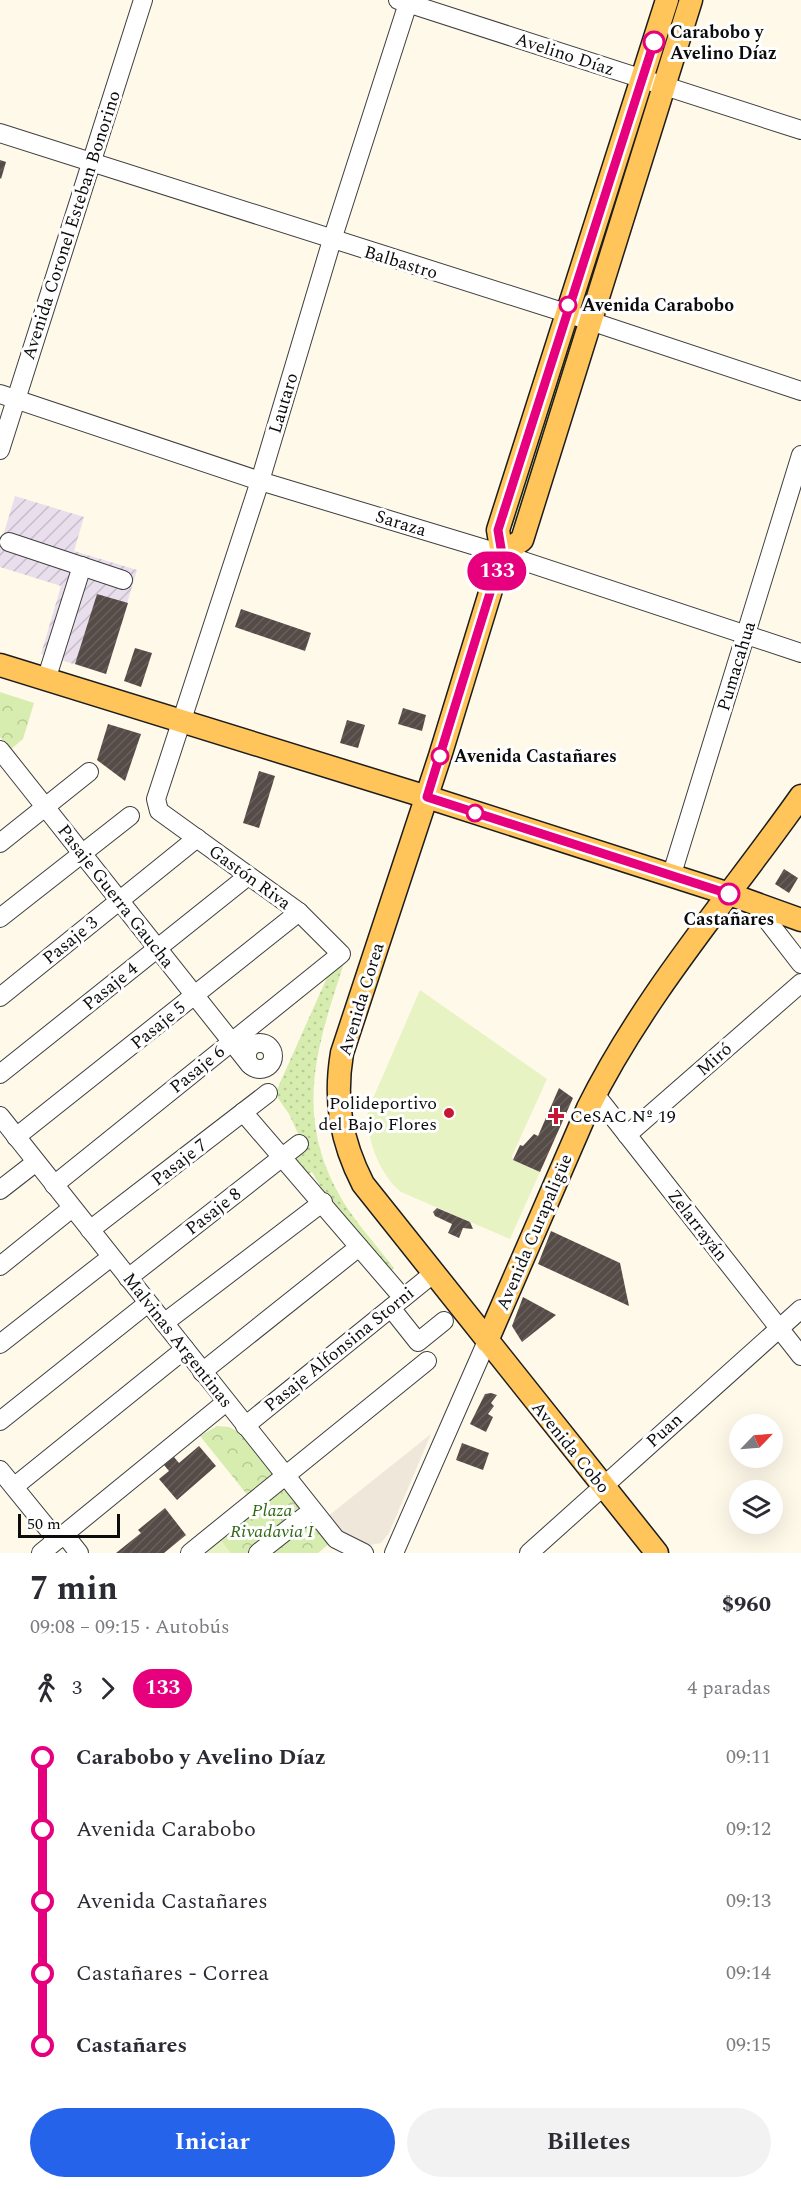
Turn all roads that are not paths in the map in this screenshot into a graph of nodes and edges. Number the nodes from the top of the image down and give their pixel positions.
1 (143, 0) edge
2 (667, 0) edge
3 (691, 0) edge
4 (405, 1) edge
5 (653, 82) junction
6 (801, 130) edge
7 (0, 133) edge
8 (90, 164) junction
9 (332, 240) junction
10 (566, 313) junction
11 (590, 321) junction
12 (801, 391) edge
13 (8, 397) edge
14 (0, 450) edge
15 (801, 455) edge
16 (260, 481) junction
17 (9, 542) dead end
18 (502, 554) junction
19 (82, 566) junction
20 (123, 580) dead end
21 (745, 635) junction
22 (801, 653) edge
23 (0, 665) edge
24 (46, 680) junction
25 (182, 723) junction
26 (3, 759) edge
27 (89, 772) dead end
28 (801, 796) edge
29 (427, 797) junction
30 (156, 806) joint
31 (45, 807) junction
32 (130, 816) dead end
33 (197, 838) junction
34 (0, 843) edge
35 (82, 853) junction
36 (248, 876) junction
37 (671, 877) junction
38 (729, 894) junction
39 (120, 901) junction
40 (753, 902) junction
41 (299, 912) junction
42 (0, 918) edge
43 (801, 920) edge
44 (158, 948) junction
45 (341, 954) joint
46 (801, 964) edge
47 (801, 983) edge
48 (195, 995) junction
49 (0, 997) edge
50 (232, 1042) junction
51 (0, 1074) edge
52 (267, 1093) dead end
53 (595, 1094) junction
54 (243, 1112) junction
55 (0, 1116) edge
56 (627, 1135) junction
57 (16, 1137) junction
58 (299, 1144) dead end
59 (281, 1158) junction
60 (36, 1162) junction
61 (54, 1185) junction
62 (0, 1190) edge
63 (323, 1202) junction
64 (72, 1208) junction
65 (90, 1230) junction
66 (359, 1247) junction
67 (111, 1257) junction
68 (0, 1266) edge
69 (434, 1273) junction
70 (128, 1278) junction
71 (148, 1303) junction
72 (397, 1303) junction
73 (801, 1309) edge
74 (444, 1321) dead end
75 (164, 1323) junction
76 (779, 1329) junction
77 (487, 1341) junction
78 (0, 1344) edge
79 (184, 1349) junction
80 (801, 1356) edge
81 (428, 1361) dead end
82 (202, 1372) junction
83 (226, 1402) junction
84 (0, 1420) edge
85 (245, 1426) junction
86 (0, 1470) edge
87 (285, 1476) junction
88 (602, 1485) junction
89 (11, 1489) edge
90 (305, 1516) dead end
91 (60, 1537) junction
92 (331, 1548) edge
93 (41, 1553) edge
94 (79, 1553) edge
95 (190, 1553) edge
96 (258, 1553) edge
97 (364, 1553) edge
98 (394, 1553) edge
99 (529, 1553) edge
100 (657, 1553) edge

1 - 8 street, Avenida Coronel Esteban Bonorino
2 - 5 main road
3 - 5 main road
4 - 5 street, Avelino Díaz
4 - 9 street, Lautaro
5 - 6 street, Avelino Díaz
5 - 10 main road
5 - 11 main road
7 - 8 street, Balbastro
8 - 9 street, Balbastro
8 - 13 street, Avenida Coronel Esteban Bonorino
9 - 10 street, Balbastro
9 - 16 street, Lautaro
10 - 11 street, Balbastro
10 - 18 main road
11 - 12 street, Balbastro
11 - 18 main road
13 - 14 street, Avenida Coronel Esteban Bonorino
13 - 16 street, Saraza
15 - 21 street, Pumacahua
16 - 18 street, Saraza
16 - 25 street, Lautaro
17 - 19 street
18 - 21 street, Saraza
18 - 29 main road
19 - 20 street
19 - 24 street
21 - 22 street, Saraza
21 - 37 street, Pumacahua
23 - 24 main road
24 - 25 main road
25 - 29 main road
25 - 30 street, Lautaro
26 - 31 street, Pasaje Guerra Gaucha
27 - 31 street
28 - 38 main road, Avenida Curapaligüe
29 - 37 main road
29 - 69 main road, Avenida Corea
30 - 33 street, Gastón Riva
31 - 34 street
31 - 35 street, Pasaje Guerra Gaucha
32 - 35 street
33 - 36 street, Gastón Riva
33 - 39 street, Pasaje 3
35 - 39 street, Pasaje Guerra Gaucha
35 - 42 street
36 - 41 street, Gastón Riva
36 - 44 street, Pasaje 4
37 - 38 main road
38 - 40 main road
38 - 53 main road, Avenida Curapaligüe
39 - 44 street, Pasaje Guerra Gaucha
39 - 49 street, Pasaje 3
40 - 43 main road
40 - 46 street
41 - 45 street, Gastón Riva
41 - 48 street, Pasaje 5
44 - 48 street, Pasaje Guerra Gaucha
44 - 51 street, Pasaje 4
45 - 50 street, Pasaje 6
47 - 56 street, Miró
48 - 50 street, Pasaje Guerra Gaucha
48 - 57 street, Pasaje 5
50 - 50 street, Pasaje Guerra Gaucha
50 - 61 street, Pasaje 6
52 - 54 street, Pasaje 7
53 - 56 street, Zelarrayán
53 - 77 main road, Avenida Curapaligüe
54 - 59 street
54 - 65 street, Pasaje 7
55 - 57 street, Malvinas Argentinas
56 - 76 street, Zelarrayán
57 - 60 street, Malvinas Argentinas
58 - 59 street, Pasaje 8
59 - 63 street
59 - 70 street, Pasaje 8
60 - 61 street, Malvinas Argentinas
60 - 62 street
61 - 64 street, Malvinas Argentinas
63 - 66 street
63 - 75 street
64 - 65 street, Malvinas Argentinas
64 - 68 street
65 - 67 street, Malvinas Argentinas
66 - 72 street
66 - 82 street
67 - 70 street, Malvinas Argentinas
67 - 78 street
69 - 72 street, Pasaje Alfonsina Storni
69 - 77 main road, Avenida Corea
70 - 71 street, Malvinas Argentinas
71 - 75 street, Malvinas Argentinas
71 - 84 street
72 - 74 street
72 - 85 street, Pasaje Alfonsina Storni
73 - 76 street, Puan
75 - 79 street, Malvinas Argentinas
76 - 80 street, Zelarrayán
76 - 88 street, Puan
77 - 88 main road, Avenida Cobo
77 - 98 street
79 - 82 street, Malvinas Argentinas
79 - 89 street
81 - 87 street
82 - 83 street, Malvinas Argentinas
83 - 85 street, Malvinas Argentinas
83 - 91 street
85 - 87 street, Malvinas Argentinas
86 - 89 street
87 - 92 street, Malvinas Argentinas
87 - 95 street
88 - 99 street, Puan
88 - 100 main road, Avenida Cobo
89 - 91 street
90 - 96 street
91 - 93 street
91 - 94 street
92 - 97 street, Malvinas Argentinas

